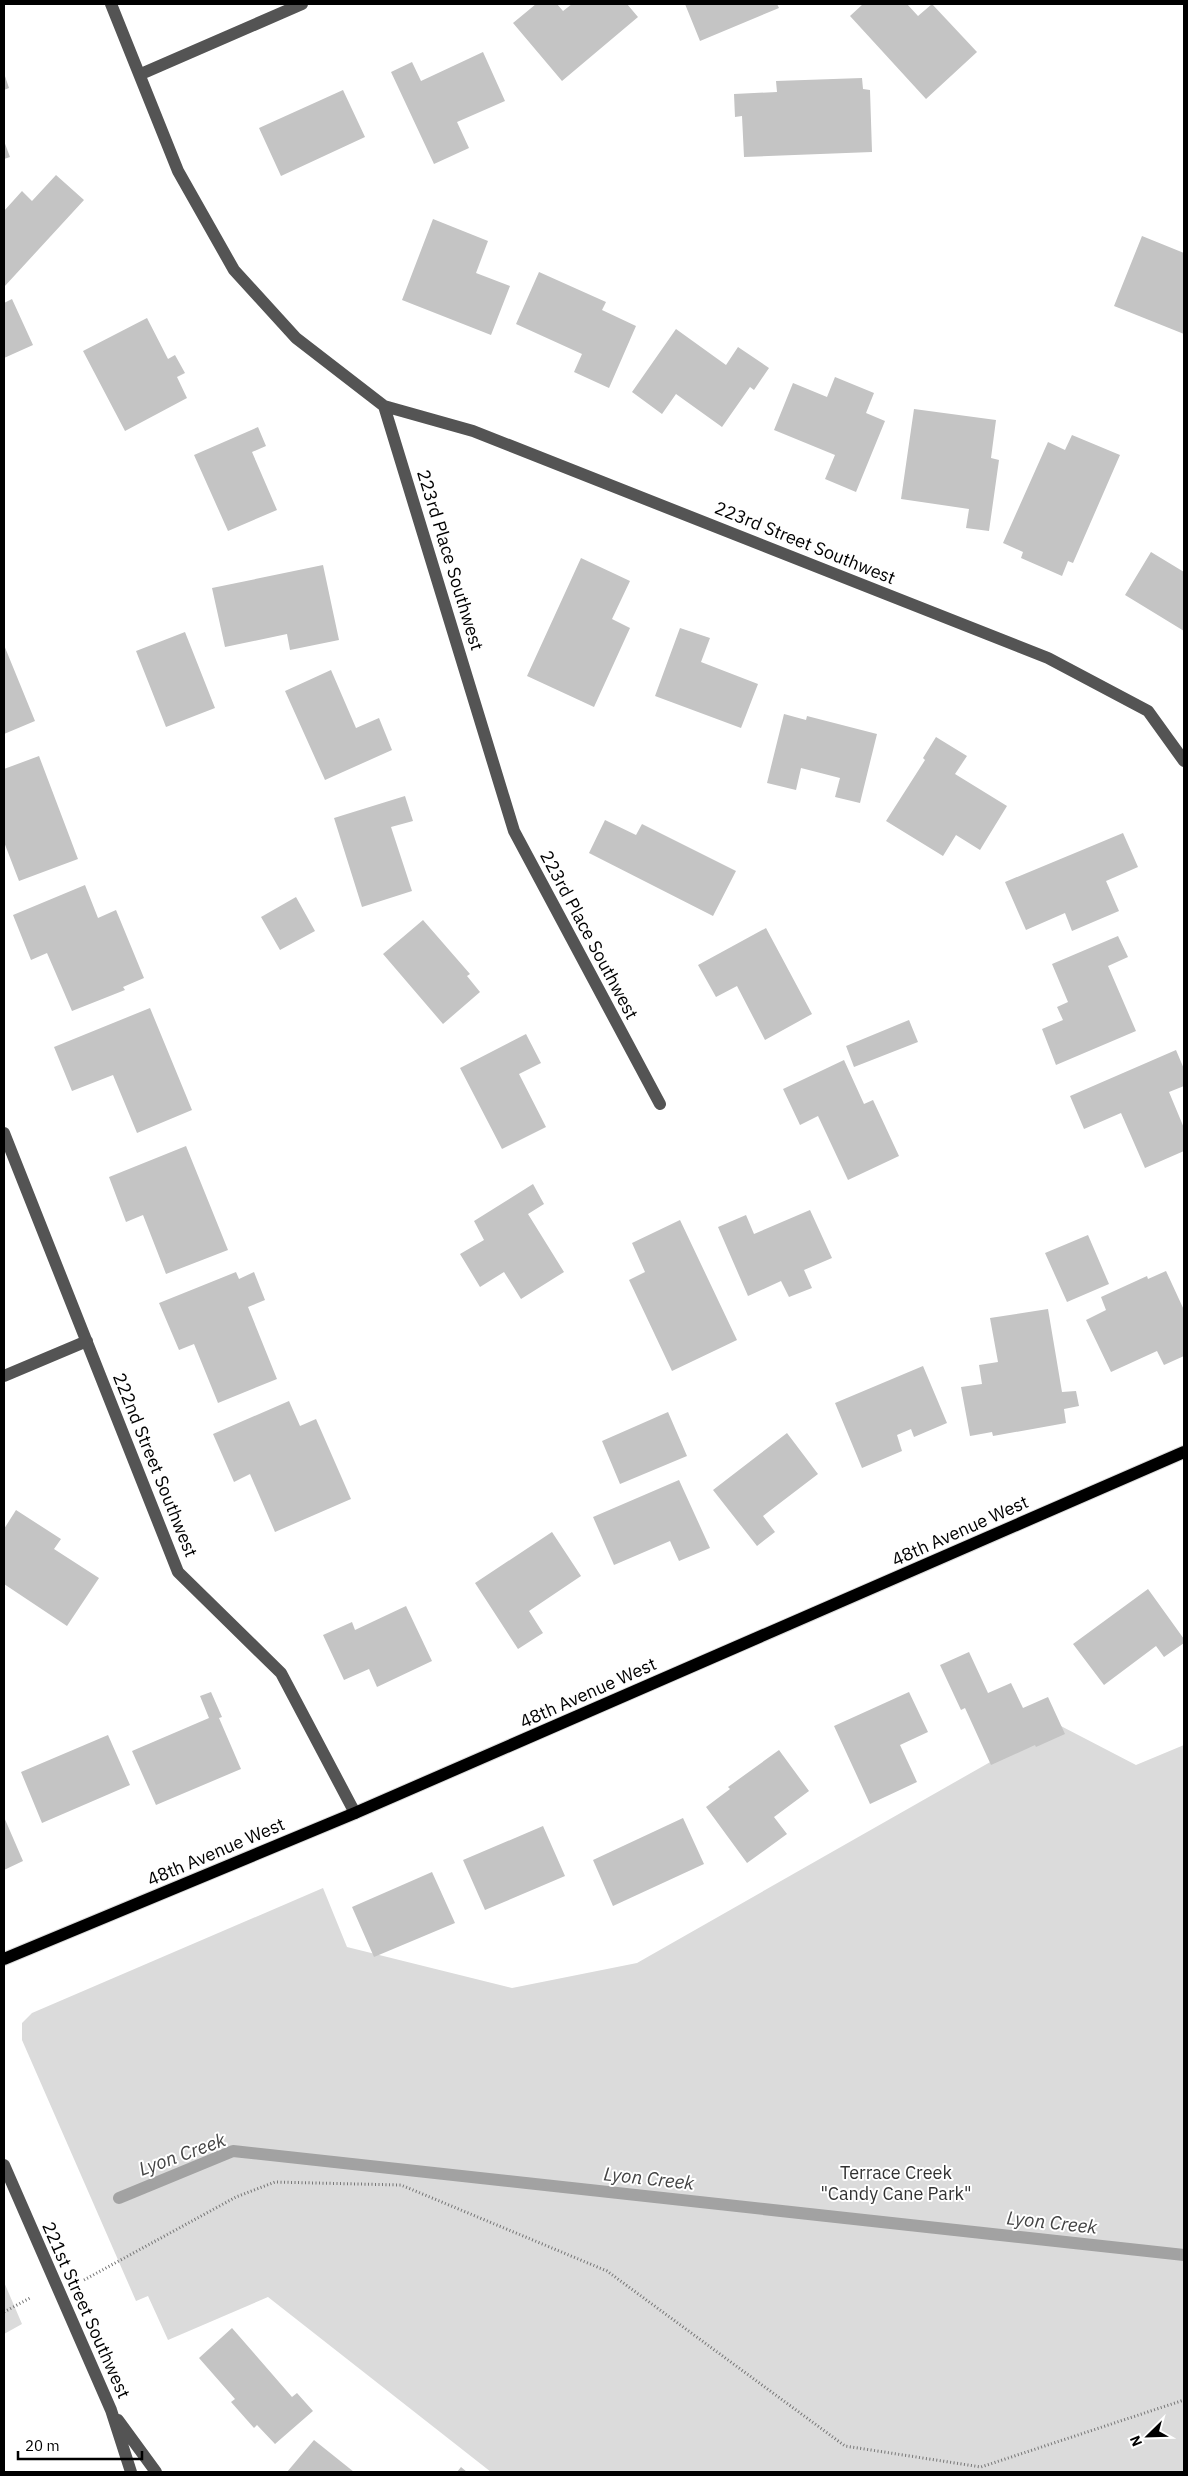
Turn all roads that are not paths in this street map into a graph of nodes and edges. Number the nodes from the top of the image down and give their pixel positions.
1 (111, 4) edge
2 (302, 4) edge
3 (141, 74) junction
4 (384, 406) junction
5 (1184, 761) edge
6 (660, 1104) dead end
7 (4, 1132) edge
8 (87, 1341) junction
9 (4, 1376) edge
10 (1184, 1452) edge
11 (355, 1813) junction
12 (4, 1959) edge
13 (4, 2165) edge
14 (111, 2410) junction
15 (131, 2472) edge
16 (156, 2472) edge

1 - 3 street
2 - 3 street
3 - 4 street
4 - 5 street, 223rd Street Southwest
4 - 6 street, 223rd Place Southwest
7 - 8 street, 222nd Street Southwest
8 - 9 street
8 - 11 street, 222nd Street Southwest
10 - 11 main road, 48th Avenue West
11 - 12 main road, 48th Avenue West
13 - 14 street, 221st Street Southwest
14 - 15 street, 221st Street Southwest
14 - 16 street

